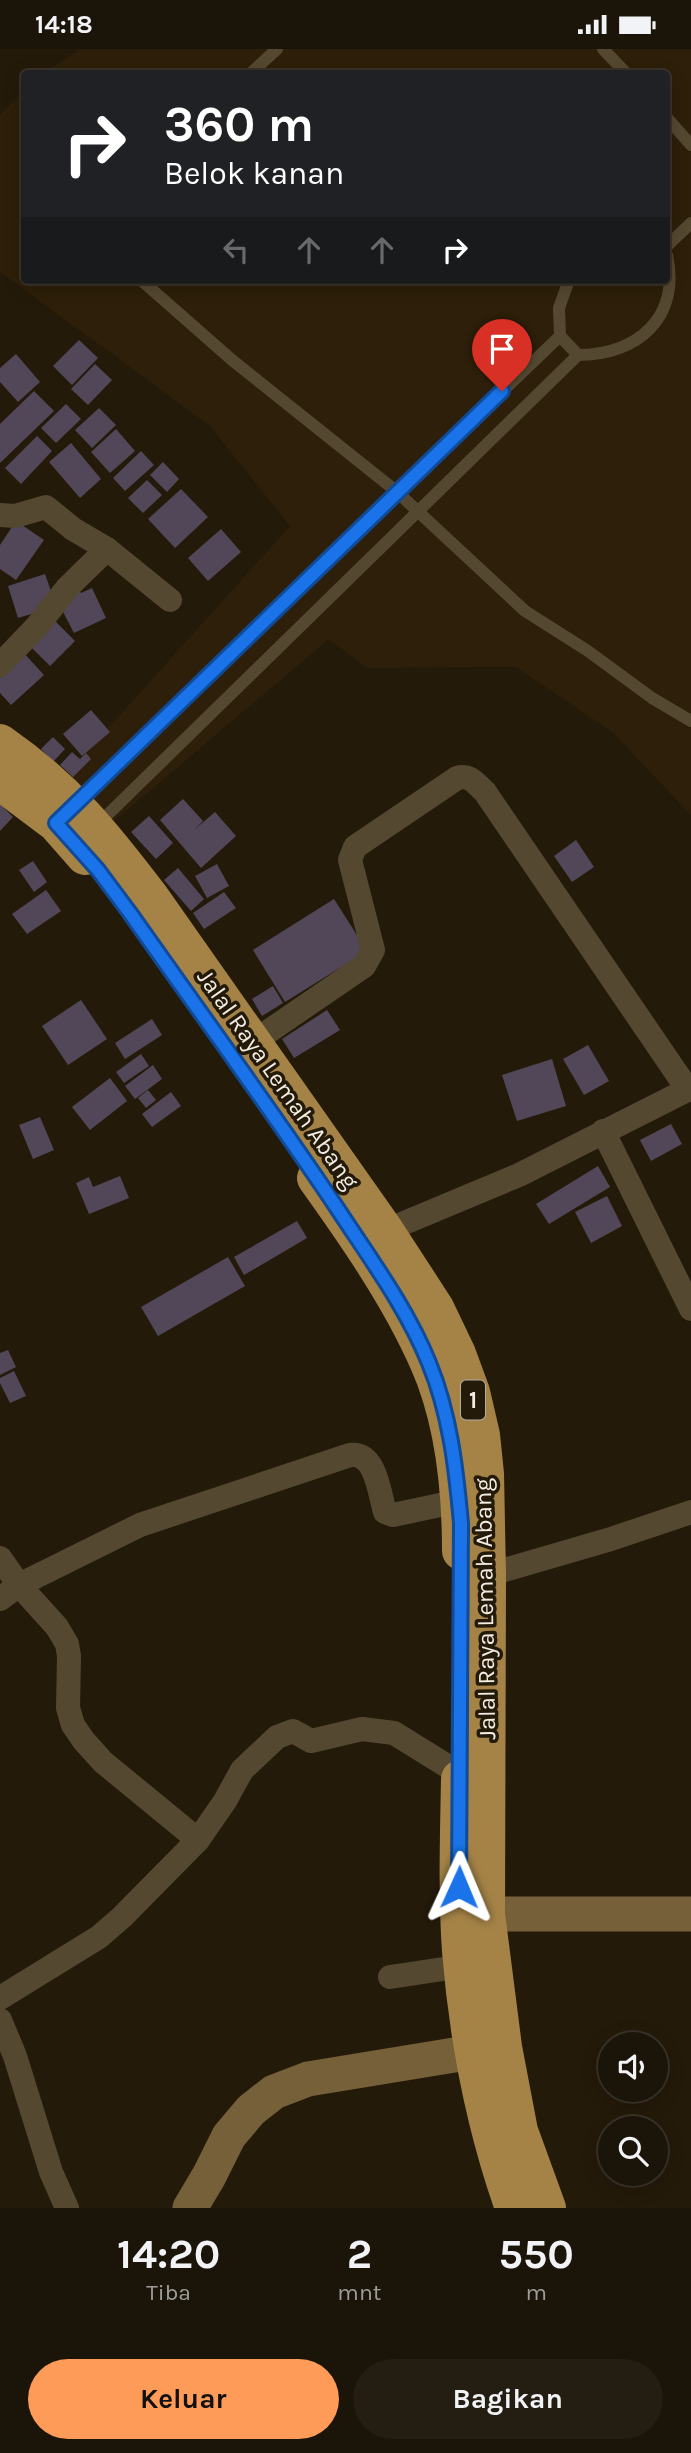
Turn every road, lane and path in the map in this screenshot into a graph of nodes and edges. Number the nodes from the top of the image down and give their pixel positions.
1 (277, 49) edge
2 (603, 49) edge
3 (254, 70) edge
4 (623, 70) edge
5 (670, 121) edge
6 (691, 145) edge
7 (691, 223) edge
8 (670, 243) edge
9 (146, 284) edge
10 (568, 284) edge
11 (669, 284) edge
12 (560, 336) junction
13 (578, 355) junction
14 (396, 491) junction
15 (417, 512) junction
16 (0, 515) edge
17 (107, 549) junction
18 (170, 600) dead end
19 (0, 665) edge
20 (691, 721) edge
21 (0, 743) edge
22 (0, 781) edge
23 (75, 824) junction
24 (253, 1042) junction
25 (690, 1089) edge
26 (603, 1131) junction
27 (385, 1231) junction
28 (691, 1309) edge
29 (459, 1501) junction
30 (691, 1512) edge
31 (0, 1558) edge
32 (487, 1574) junction
33 (9, 1592) edge
34 (460, 1774) junction
35 (198, 1840) junction
36 (486, 1914) junction
37 (691, 1914) edge
38 (463, 1966) junction
39 (390, 1977) dead end
40 (0, 1998) edge
41 (0, 2020) edge
42 (488, 2049) junction
43 (67, 2208) edge
44 (190, 2208) edge
45 (514, 2208) edge
46 (547, 2208) edge

1 - 3 lane
2 - 4 lane
5 - 6 lane
7 - 8 lane
9 - 14 lane
10 - 12 lane
11 - 13 lane
12 - 13 lane
12 - 14 lane
13 - 15 lane
14 - 15 lane
14 - 23 lane
15 - 20 lane
15 - 23 lane
16 - 17 street
17 - 18 street
17 - 19 street
21 - 23 highway, Jalal Raya Lemah Abang / 1
22 - 23 highway, Jalal Raya Lemah Abang / 1
23 - 24 highway, Jalal Raya Lemah Abang / 1
23 - 29 highway, Jalal Raya Lemah Abang / 1
24 - 25 street
24 - 27 highway, Jalal Raya Lemah Abang / 1
25 - 26 street
26 - 27 street
26 - 28 street
27 - 32 highway, Jalal Raya Lemah Abang / 1
29 - 33 street
29 - 34 highway, Jalal Raya Lemah Abang / 1
30 - 32 street
31 - 33 street
32 - 36 highway, Jalal Raya Lemah Abang / 1
33 - 35 street
34 - 35 street
34 - 38 highway, Jalal Raya Lemah Abang / 1
35 - 40 street
36 - 37 street
36 - 42 highway, Jalal Raya Lemah Abang / 1
38 - 39 street
38 - 42 highway, Jalal Raya Lemah Abang / 1
41 - 43 street
42 - 44 street
42 - 45 highway, Jalal Raya Lemah Abang / 1
42 - 46 highway, Jalal Raya Lemah Abang / 1

